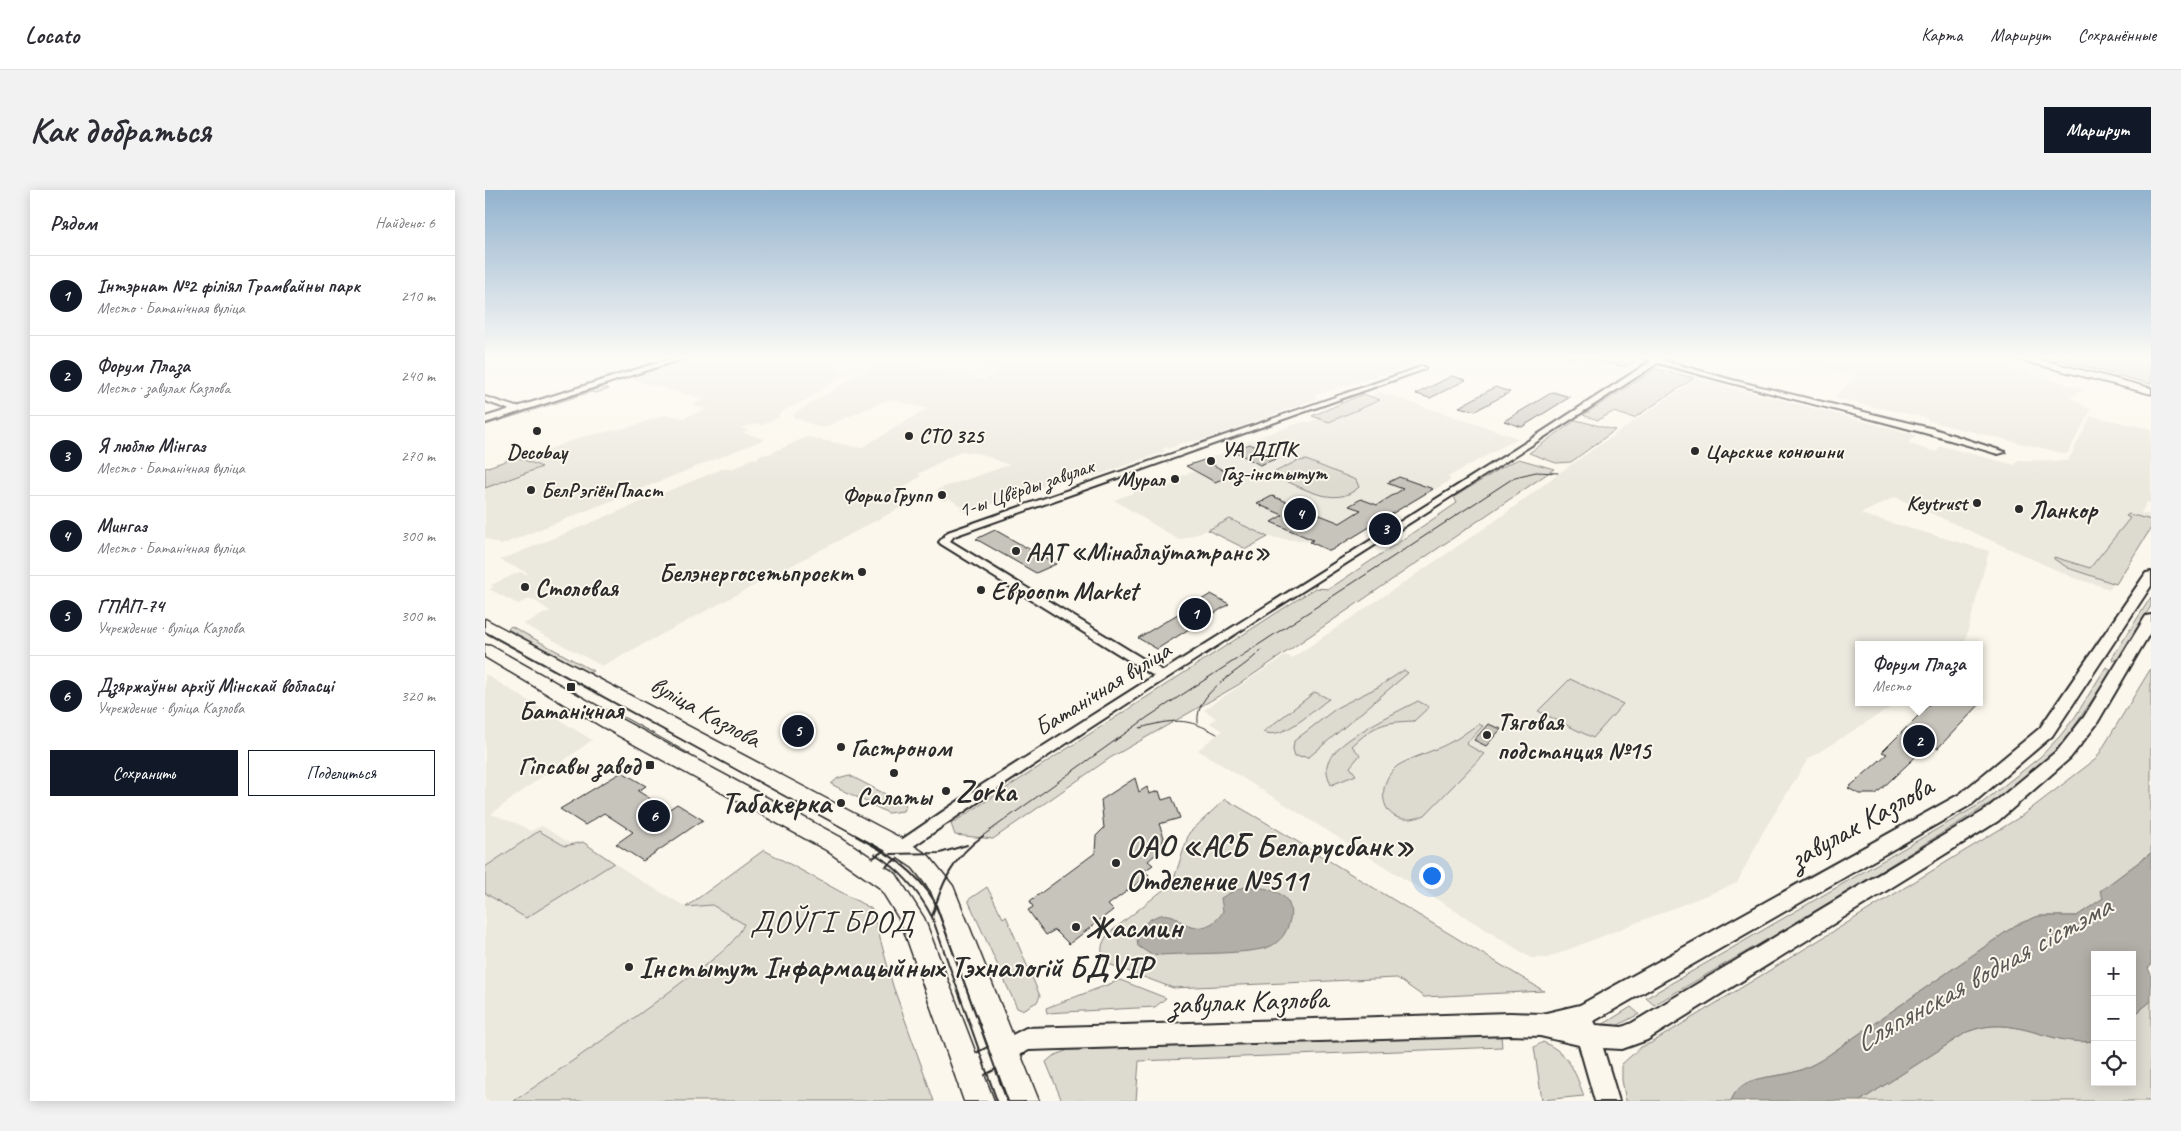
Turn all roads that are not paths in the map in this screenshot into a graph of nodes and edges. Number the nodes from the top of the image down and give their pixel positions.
1 (486, 400) edge
2 (547, 400) edge
3 (1333, 400) edge
4 (1596, 400) edge
5 (1812, 400) edge
6 (514, 410) junction
7 (485, 419) edge
8 (2001, 452) dead end
9 (2151, 576) edge
10 (2151, 619) edge
11 (485, 624) edge
12 (485, 650) edge
13 (2097, 658) junction
14 (2122, 667) junction
15 (1164, 677) junction
16 (900, 848) junction
17 (871, 868) junction
18 (1586, 1025) junction
19 (1004, 1051) junction
20 (968, 1071) junction
21 (979, 1101) edge
22 (1024, 1101) edge
23 (1607, 1101) edge

1 - 6 street
2 - 6 main road
3 - 15 street, 1-ы Цвёрды завулак
4 - 15 street, Батанічная вуліца
5 - 8 street
6 - 7 main road
9 - 13 main road, завулак Казлова
10 - 14 main road, завулак Казлова
11 - 16 main road, вуліца Казлова
12 - 17 main road
13 - 14 main road
13 - 18 main road, завулак Казлова
14 - 18 main road, завулак Казлова
15 - 16 street, Батанічная вуліца
16 - 17 street, Батанічная вуліца
16 - 19 main road, вуліца Казлова
17 - 20 main road
18 - 19 main road, завулак Казлова
18 - 23 main road
19 - 20 main road, завулак Казлова
19 - 22 main road, вуліца Казлова
20 - 21 main road

